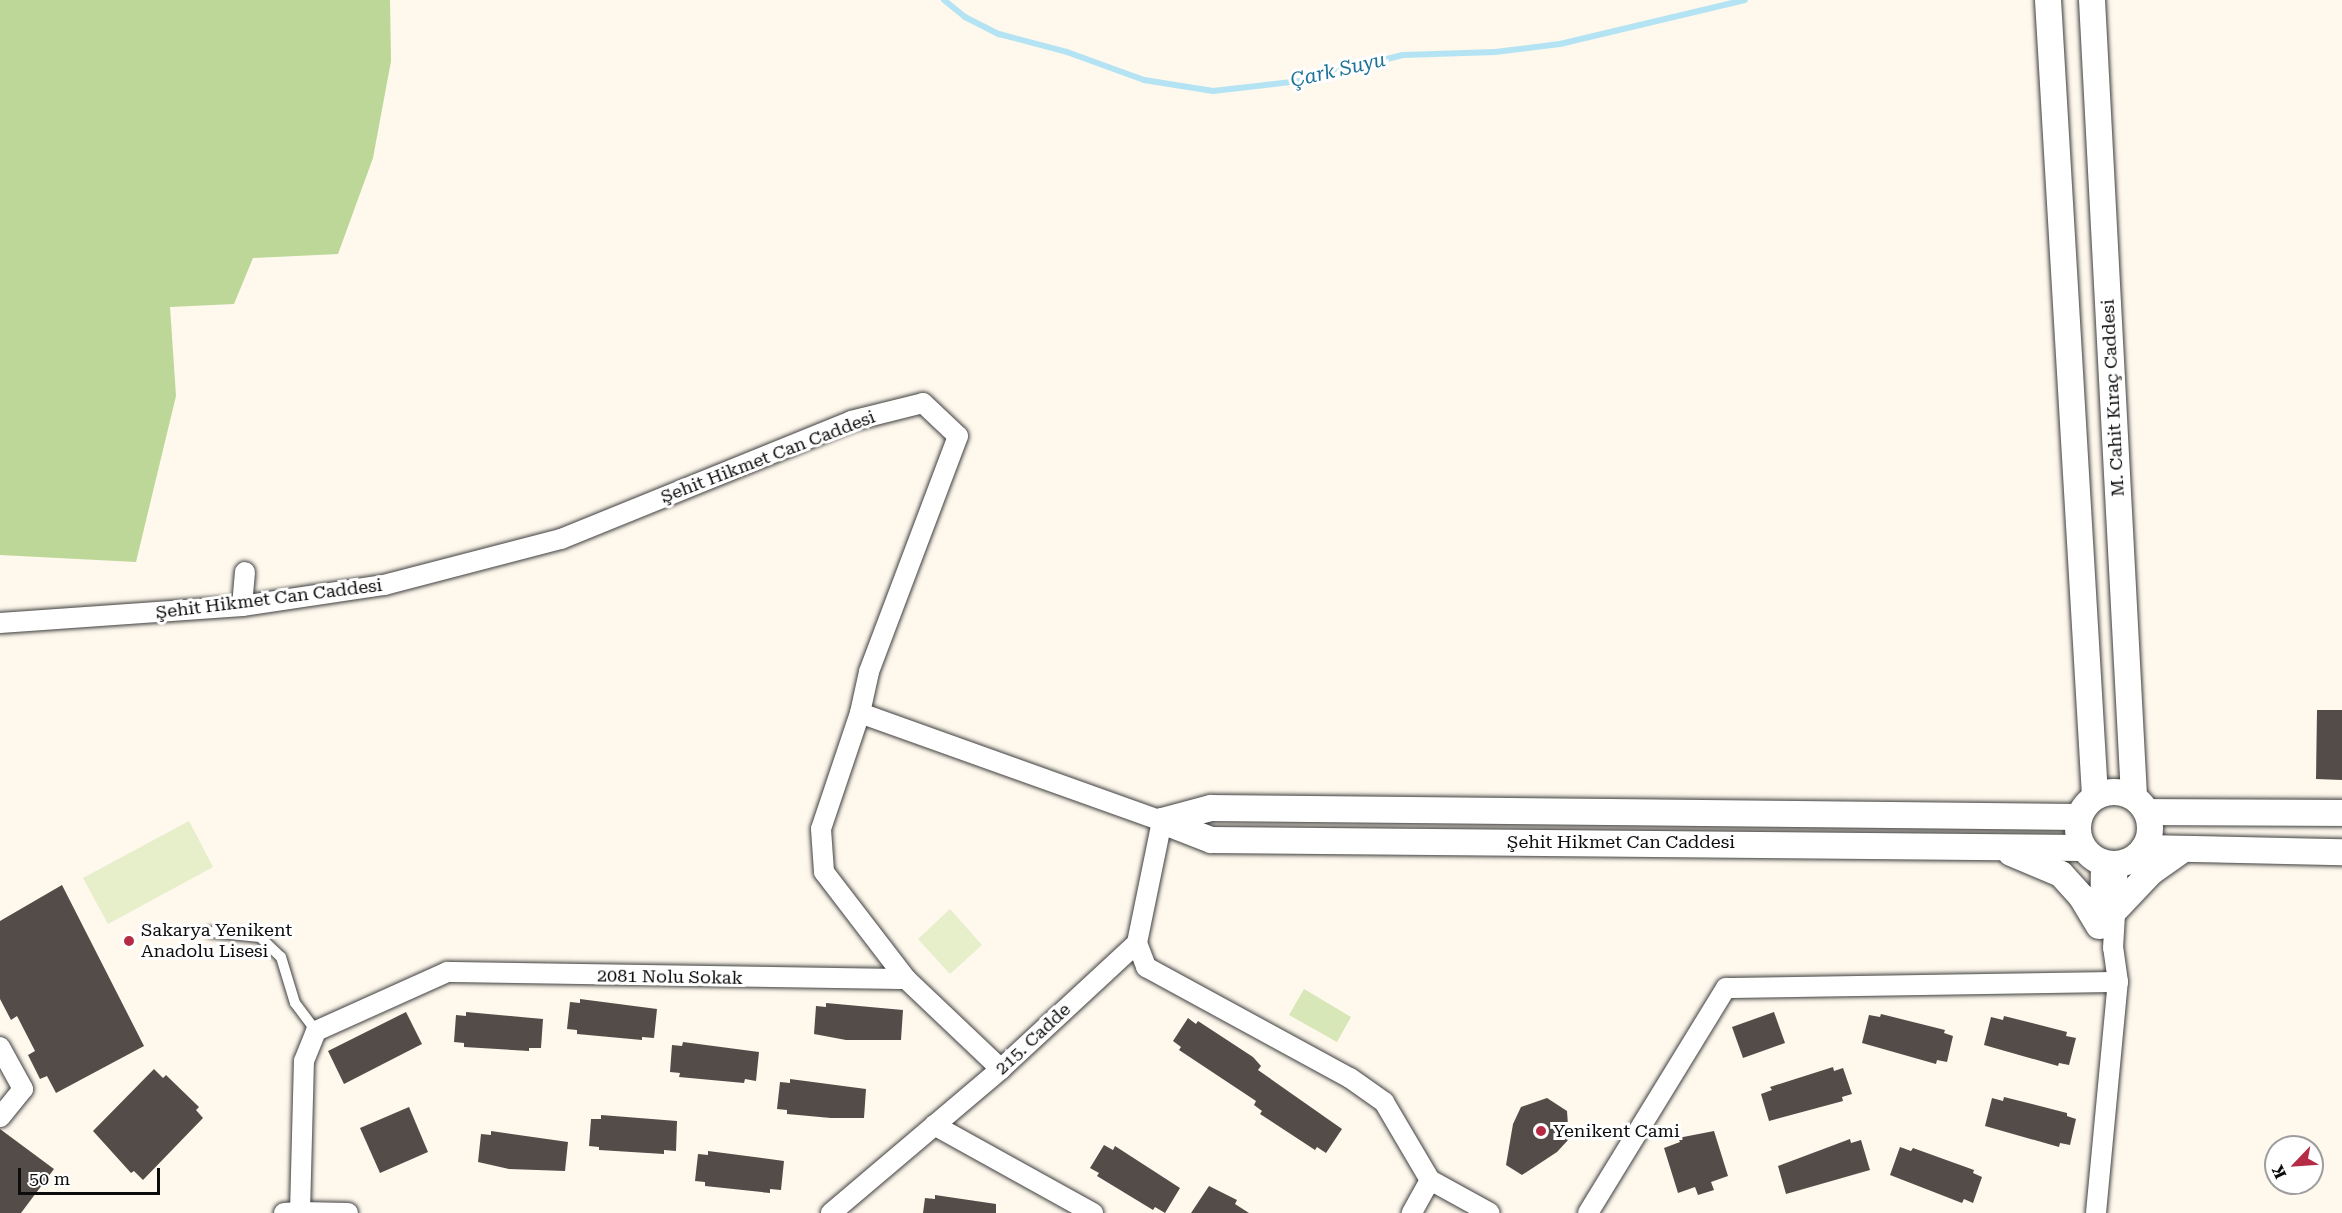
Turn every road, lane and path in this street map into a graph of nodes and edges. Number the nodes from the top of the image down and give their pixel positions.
1 (2092, 0) edge
2 (2048, 10) edge
3 (245, 572) dead end
4 (242, 606) junction
5 (0, 623) edge
6 (860, 714) junction
7 (2095, 796) junction
8 (2140, 805) junction
9 (2342, 813) edge
10 (2079, 817) junction
11 (1162, 821) junction
12 (2144, 848) junction
13 (2002, 849) junction
14 (2182, 850) junction
15 (2342, 852) edge
16 (2101, 858) junction
17 (2107, 918) junction
18 (210, 932) dead end
19 (1137, 943) junction
20 (906, 979) junction
21 (2118, 982) junction
22 (316, 1031) junction
23 (0, 1047) edge
24 (1001, 1069) junction
25 (0, 1117) edge
26 (934, 1125) junction
27 (1430, 1180) junction
28 (292, 1212) edge
29 (348, 1213) edge
30 (831, 1213) edge
31 (1093, 1213) edge
32 (1412, 1213) edge
33 (1490, 1213) edge
34 (1588, 1213) edge
35 (2096, 1213) edge

1 - 8 street, M. Cahit Kıraç Caddesi
2 - 7 street
3 - 4 street
4 - 5 street, Şehit Hikmet Can Caddesi
4 - 6 street, Şehit Hikmet Can Caddesi
6 - 11 street, Şehit Hikmet Can Caddesi
6 - 20 street
7 - 8 street
7 - 10 street
8 - 9 street
8 - 12 street
10 - 11 street, Şehit Hikmet Can Caddesi
10 - 16 street
11 - 13 street, Şehit Hikmet Can Caddesi
11 - 19 street
12 - 14 street
12 - 16 street
13 - 16 street, Şehit Hikmet Can Caddesi
13 - 17 street
14 - 15 street
14 - 17 street
16 - 17 street
17 - 21 street
18 - 22 lane
19 - 24 street, 215. Cadde
19 - 27 street
20 - 22 street, 2081 Nolu Sokak
20 - 24 street
21 - 34 street
21 - 35 street
22 - 28 street
23 - 25 street
24 - 26 street, 215. Cadde
26 - 30 street, 215. Cadde
26 - 31 street
27 - 32 street
27 - 33 street
28 - 29 street

